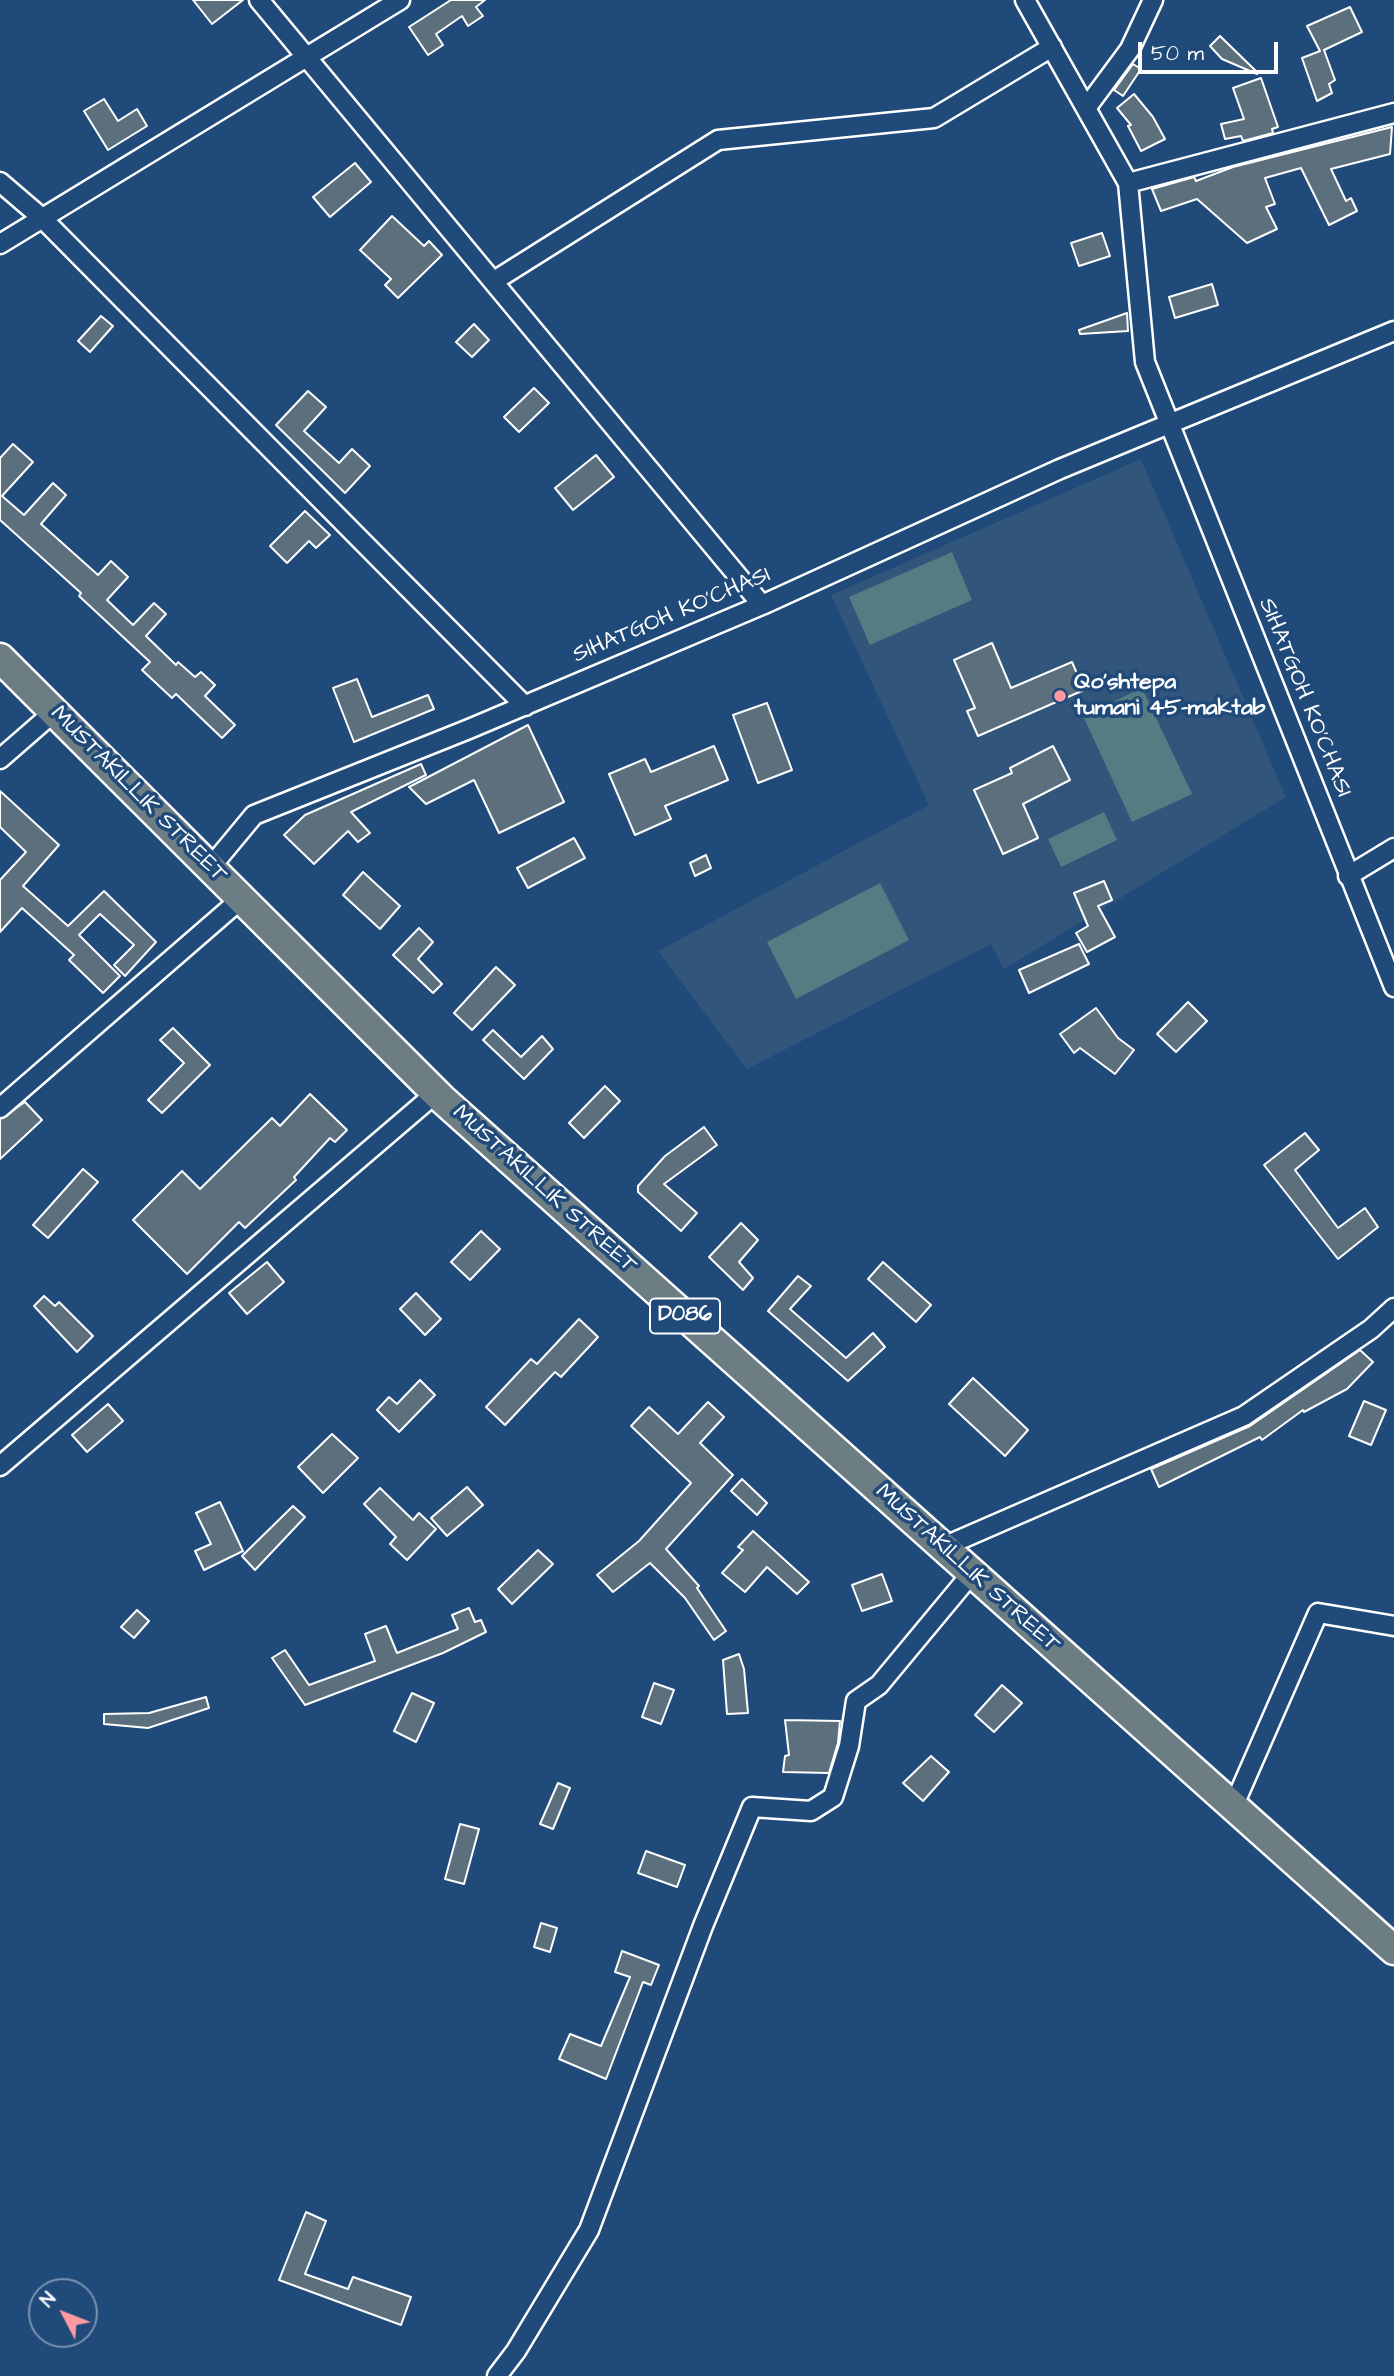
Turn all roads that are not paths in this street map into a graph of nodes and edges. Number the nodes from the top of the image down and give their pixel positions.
1 (258, 0) edge
2 (400, 0) edge
3 (1025, 0) edge
4 (1153, 0) edge
5 (1052, 47) junction
6 (305, 57) junction
7 (1087, 107) junction
8 (1394, 113) edge
9 (0, 182) edge
10 (1128, 183) junction
11 (42, 218) junction
12 (0, 244) edge
13 (494, 281) junction
14 (1394, 331) edge
15 (1170, 427) junction
16 (762, 605) junction
17 (0, 658) edge
18 (525, 706) junction
19 (54, 712) junction
20 (0, 759) edge
21 (1394, 848) edge
22 (210, 868) junction
23 (1348, 876) junction
24 (241, 899) junction
25 (1394, 987) edge
26 (436, 1093) junction
27 (0, 1108) edge
28 (1394, 1308) edge
29 (0, 1466) edge
30 (943, 1547) junction
31 (972, 1573) junction
32 (1394, 1626) edge
33 (1233, 1807) junction
34 (1394, 1950) edge
35 (496, 2376) edge

1 - 6 street
2 - 6 street
3 - 5 street, SIHATGOH KO'CHASI
4 - 7 street
5 - 7 street, SIHATGOH KO'CHASI
5 - 13 street
6 - 11 street
6 - 13 street
7 - 10 street, SIHATGOH KO'CHASI
8 - 10 street
9 - 11 street
10 - 15 street, SIHATGOH KO'CHASI
11 - 12 street
11 - 18 street
13 - 16 street
14 - 15 street, SIHATGOH KO'CHASI
15 - 16 street, SIHATGOH KO'CHASI
15 - 23 street, SIHATGOH KO'CHASI
16 - 18 street, SIHATGOH KO'CHASI
17 - 19 main road, MUSTAKILLIK STREET / D086
18 - 22 street, SIHATGOH KO'CHASI
19 - 20 street
19 - 22 main road, MUSTAKILLIK STREET / D086
21 - 23 street
22 - 24 main road, MUSTAKILLIK STREET / D086
23 - 25 street, SIHATGOH KO'CHASI
24 - 26 main road, MUSTAKILLIK STREET / D086
24 - 27 street
26 - 29 street
26 - 30 main road, MUSTAKILLIK STREET / D086
28 - 30 street
30 - 31 main road, MUSTAKILLIK STREET / D086
31 - 33 main road, MUSTAKILLIK STREET / D086
31 - 35 street
32 - 33 street
33 - 34 main road, MUSTAKILLIK STREET / D086

